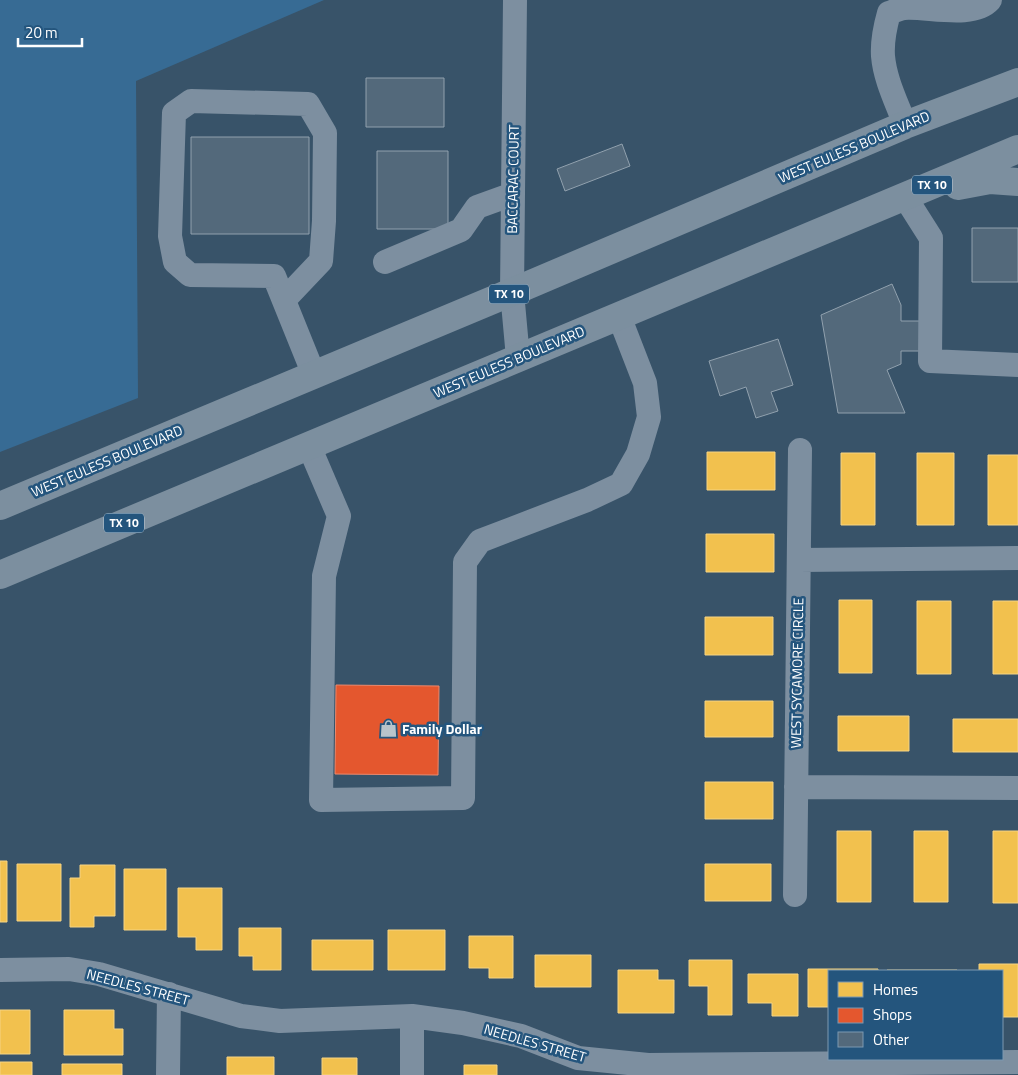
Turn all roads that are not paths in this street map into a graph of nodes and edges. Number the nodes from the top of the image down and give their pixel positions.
1 (515, 0) edge
2 (990, 0) edge
3 (919, 4) edge
4 (1018, 82) edge
5 (905, 125) junction
6 (1018, 149) edge
7 (1018, 182) edge
8 (513, 194) junction
9 (905, 197) junction
10 (385, 262) dead end
11 (512, 292) junction
12 (284, 300) junction
13 (619, 316) junction
14 (518, 358) junction
15 (1018, 365) edge
16 (314, 375) junction
17 (309, 446) junction
18 (800, 450) dead end
19 (0, 506) edge
20 (1018, 558) edge
21 (798, 560) junction
22 (0, 575) edge
23 (796, 787) junction
24 (1018, 788) edge
25 (795, 895) dead end
26 (0, 970) edge
27 (169, 994) junction
28 (412, 1016) junction
29 (1018, 1062) edge
30 (648, 1070) edge
31 (168, 1075) edge
32 (412, 1075) edge

1 - 8 street, BACCARAC COURT
2 - 3 street
3 - 5 street
4 - 5 main road, WEST EULESS BOULEVARD / TX 10
5 - 11 main road, WEST EULESS BOULEVARD / TX 10
6 - 9 main road, WEST EULESS BOULEVARD / TX 10
7 - 9 main road
8 - 10 street
8 - 11 street, BACCARAC COURT
9 - 13 main road, WEST EULESS BOULEVARD / TX 10
9 - 15 street
11 - 14 street, BACCARAC COURT
11 - 16 main road, WEST EULESS BOULEVARD / TX 10
12 - 12 street
12 - 16 street
13 - 14 main road, WEST EULESS BOULEVARD / TX 10
13 - 17 street
14 - 17 main road, WEST EULESS BOULEVARD / TX 10
16 - 19 main road, WEST EULESS BOULEVARD / TX 10
17 - 22 main road, WEST EULESS BOULEVARD / TX 10
18 - 21 street, WEST SYCAMORE CIRCLE
20 - 21 street
21 - 23 street, WEST SYCAMORE CIRCLE
23 - 24 street
23 - 25 street, WEST SYCAMORE CIRCLE
26 - 27 street, NEEDLES STREET
27 - 28 street, NEEDLES STREET
27 - 31 street
28 - 30 street, NEEDLES STREET
28 - 32 street
29 - 30 street, NEEDLES STREET

